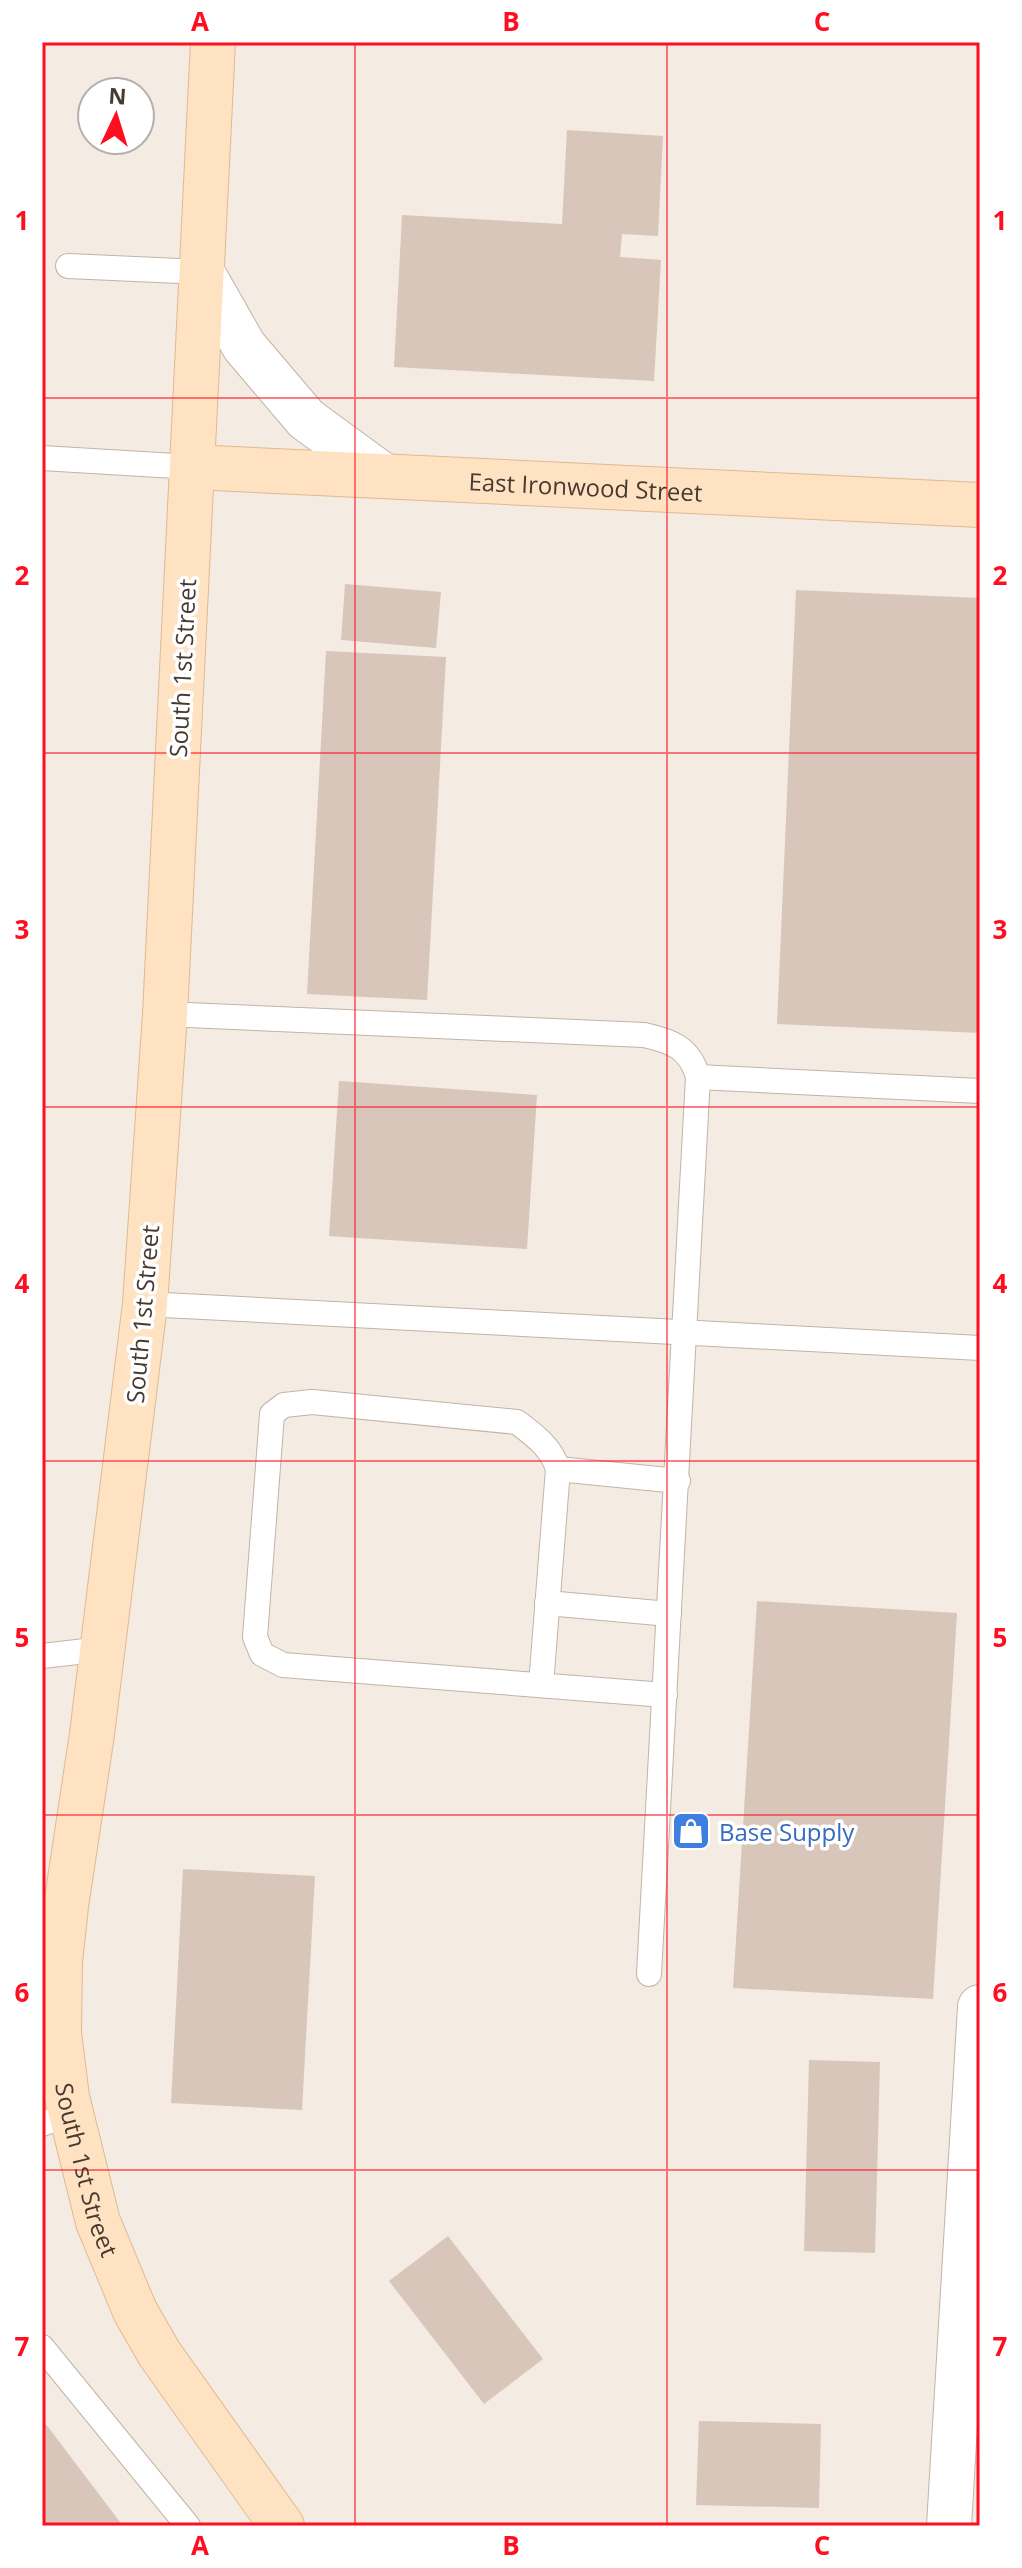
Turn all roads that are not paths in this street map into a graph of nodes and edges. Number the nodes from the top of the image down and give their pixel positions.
1 (213, 42) edge
2 (68, 266) dead end
3 (202, 272) junction
4 (42, 458) edge
5 (192, 467) junction
6 (384, 476) junction
7 (980, 505) edge
8 (165, 1014) junction
9 (698, 1077) junction
10 (980, 1091) edge
11 (145, 1304) junction
12 (686, 1332) junction
13 (980, 1348) edge
14 (558, 1469) junction
15 (678, 1481) junction
16 (547, 1603) junction
17 (669, 1614) junction
18 (103, 1649) junction
19 (42, 1656) edge
20 (541, 1685) junction
21 (665, 1695) junction
22 (649, 1974) dead end
23 (980, 2007) edge
24 (56, 2118) edge
25 (42, 2347) edge
26 (188, 2526) edge
27 (282, 2526) edge
28 (949, 2526) edge

1 - 3 street, South 1st Street
2 - 3 lane
3 - 5 street, South 1st Street
3 - 6 street
4 - 5 lane
5 - 6 street, East Ironwood Street
5 - 8 street, South 1st Street
6 - 7 street, East Ironwood Street
8 - 9 lane
8 - 11 street, South 1st Street
9 - 10 lane
9 - 12 lane
11 - 12 lane
11 - 18 street, South 1st Street
12 - 13 lane
12 - 15 lane
14 - 15 lane
14 - 16 lane
14 - 20 lane
15 - 17 lane
16 - 17 lane
16 - 20 lane
17 - 21 lane
18 - 19 lane
18 - 24 street, South 1st Street
20 - 21 lane
21 - 22 lane
23 - 28 street
24 - 27 street, South 1st Street
25 - 26 lane

